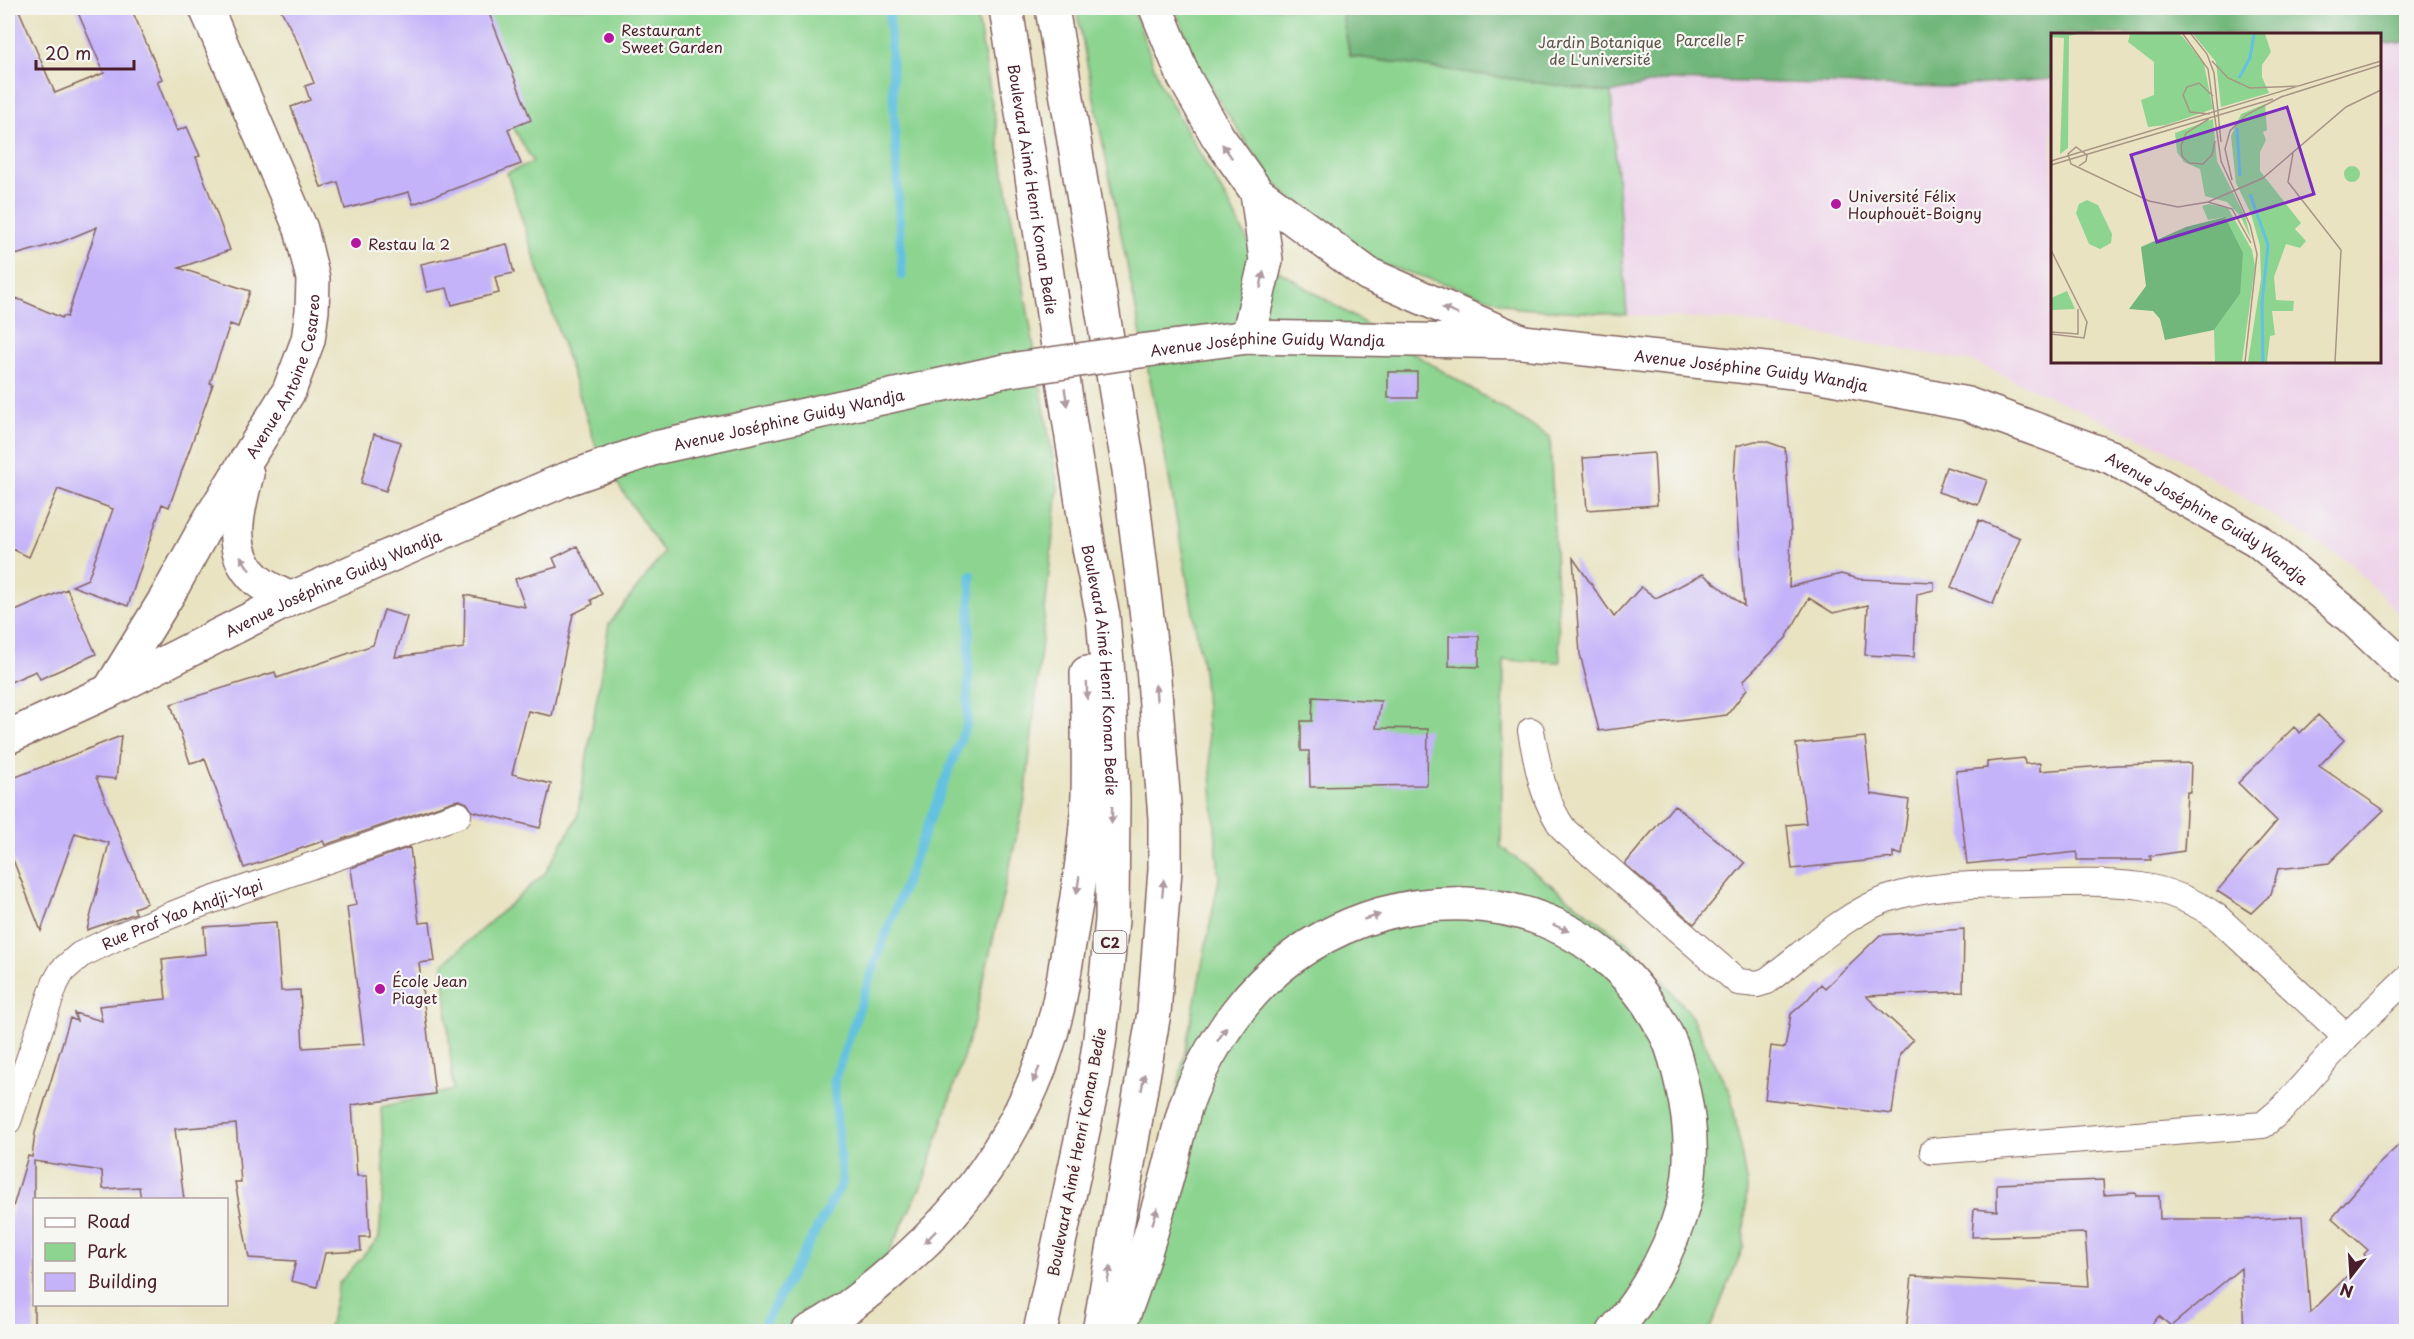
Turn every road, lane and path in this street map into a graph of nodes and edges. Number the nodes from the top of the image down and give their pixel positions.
1 (206, 8) edge
2 (1006, 8) edge
3 (1052, 8) edge
4 (1156, 8) edge
5 (1257, 192) junction
6 (1248, 337) junction
7 (1523, 342) junction
8 (253, 447) junction
9 (1089, 548) junction
10 (290, 599) junction
11 (2406, 669) edge
12 (110, 692) junction
13 (1531, 731) dead end
14 (8, 737) edge
15 (458, 815) dead end
16 (2406, 979) edge
17 (2346, 1037) junction
18 (8, 1121) edge
19 (1933, 1151) dead end
20 (808, 1332) edge
21 (1040, 1332) edge
22 (1100, 1332) edge
23 (1117, 1332) edge
24 (1614, 1332) edge

1 - 8 main road, Avenue Antoine Cesareo
2 -> 9 main road, Boulevard Aimé Henri Konan Bedie
22 -> 3 main road
5 -> 4 main road
6 -> 5 main road
7 -> 5 main road
6 - 7 main road, Avenue Joséphine Guidy Wandja
6 - 10 main road, Avenue Joséphine Guidy Wandja, bridge
7 - 11 main road, Avenue Joséphine Guidy Wandja
10 -> 8 main road
8 - 12 main road, Avenue Antoine Cesareo
9 -> 20 main road
9 -> 21 main road, Boulevard Aimé Henri Konan Bedie / C2
10 - 12 main road, Avenue Joséphine Guidy Wandja
12 - 14 main road, Avenue Joséphine Guidy Wandja
13 - 17 street
15 - 18 street, Rue Prof Yao Andji-Yapi
16 - 17 street
17 - 19 street
23 -> 24 main road

